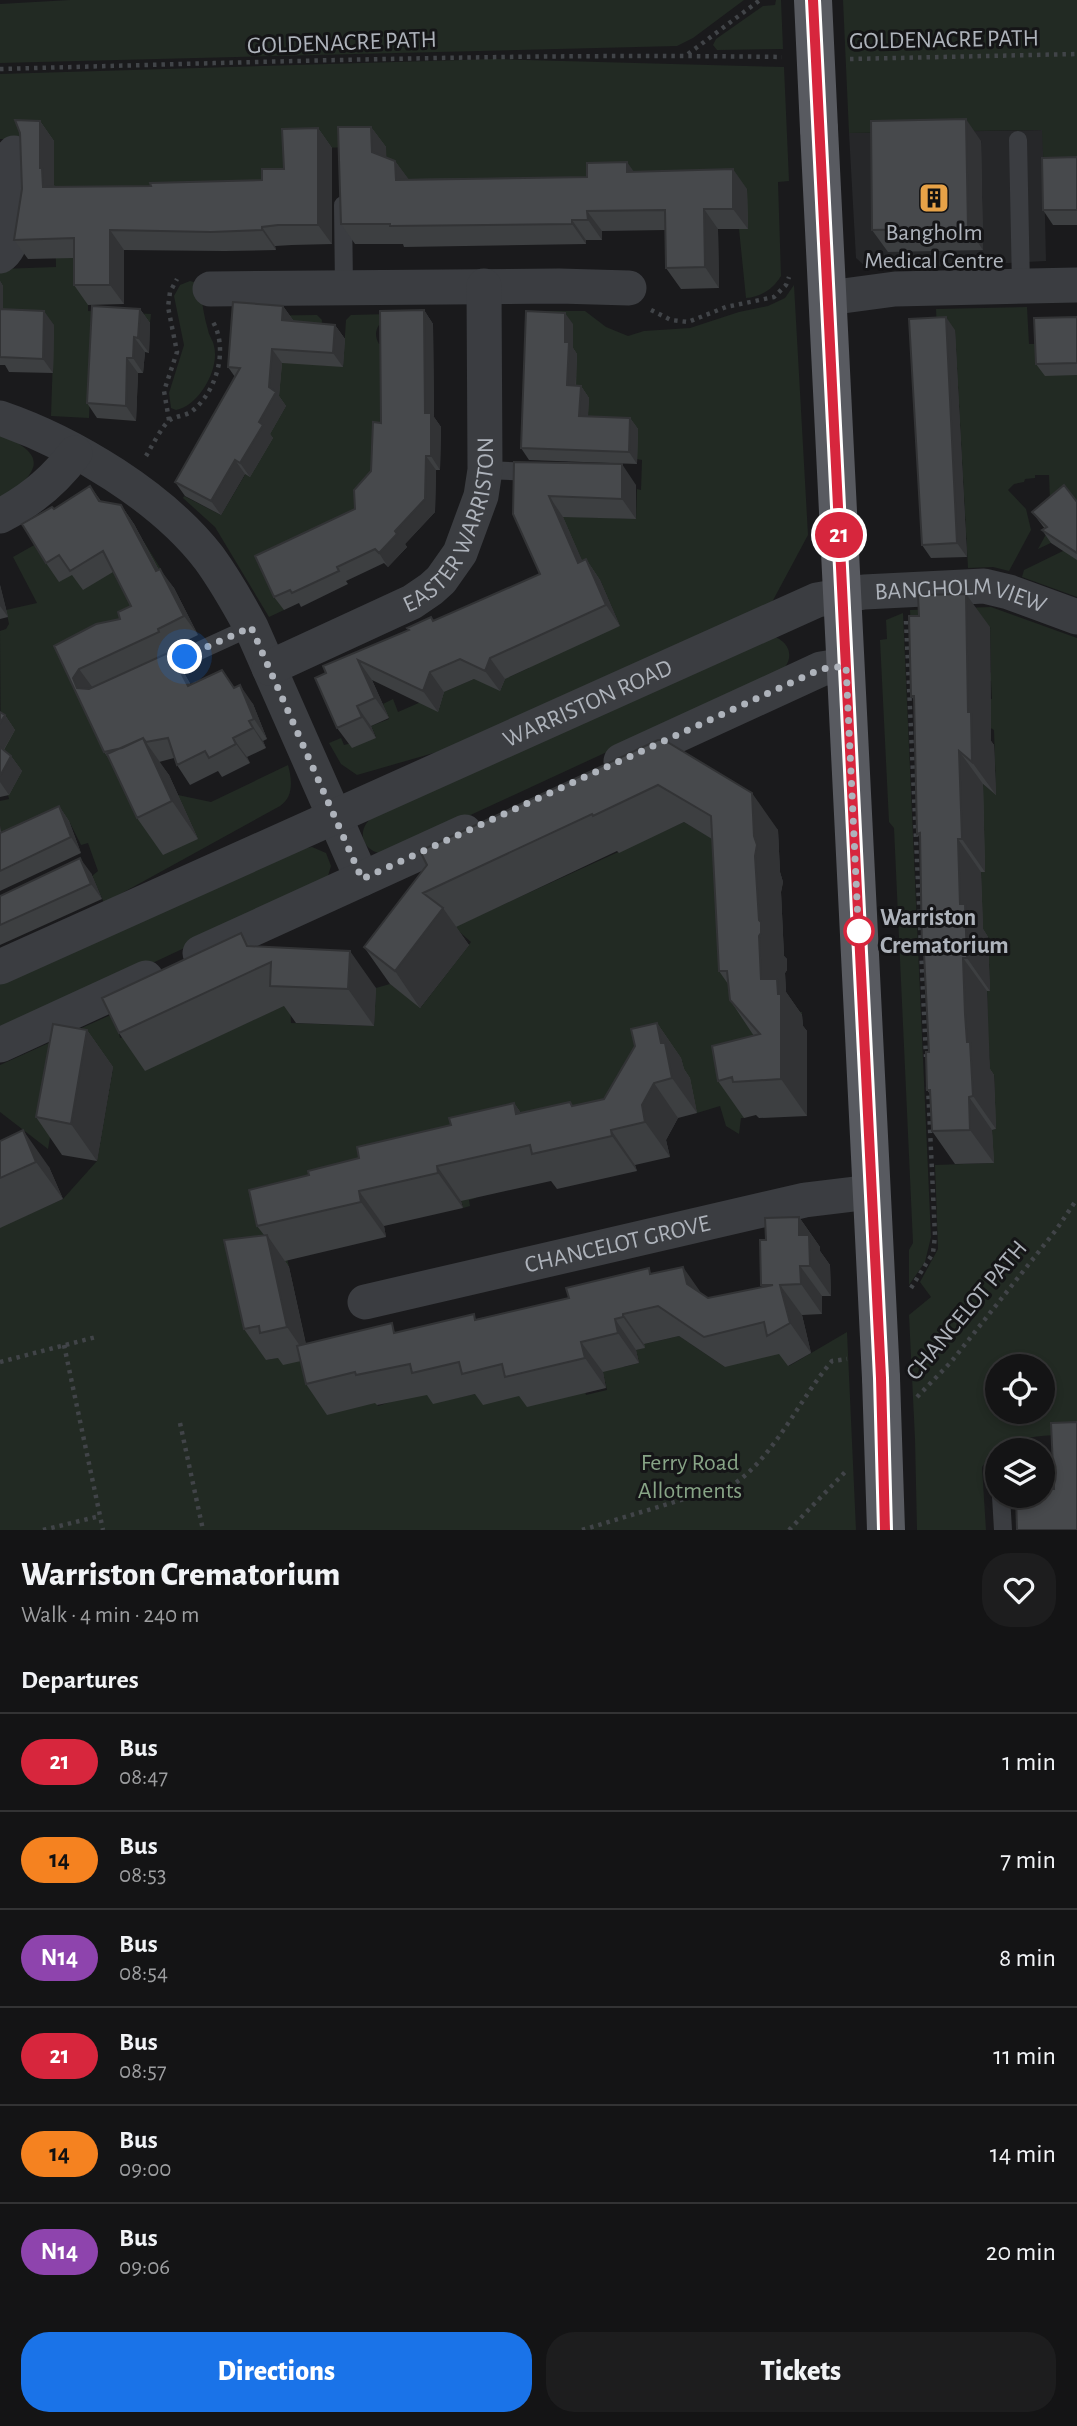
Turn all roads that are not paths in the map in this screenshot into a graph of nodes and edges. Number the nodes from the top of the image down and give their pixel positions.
1 (813, 0) edge
2 (1018, 140) dead end
3 (14, 153) dead end
4 (343, 193) edge
5 (0, 256) edge
6 (1077, 285) edge
7 (484, 286) junction
8 (1021, 286) junction
9 (344, 288) junction
10 (629, 288) road end
11 (210, 289) road end
12 (828, 298) junction
13 (0, 418) edge
14 (75, 453) junction
15 (485, 470) junction
16 (552, 472) edge
17 (0, 516) edge
18 (842, 596) junction
19 (1077, 617) edge
20 (251, 627) junction
21 (846, 666) junction
22 (269, 668) junction
23 (145, 676) edge
24 (586, 776) edge
25 (336, 816) junction
26 (499, 816) edge
27 (362, 879) junction
28 (0, 967) edge
29 (0, 1045) edge
30 (871, 1192) junction
31 (365, 1302) dead end
32 (1002, 1508) edge
33 (886, 1530) edge
34 (1003, 1530) edge

1 - 12 main road, bridge
2 - 8 lane
3 - 5 street
4 - 9 lane
6 - 8 street
7 - 9 street
7 - 10 street
7 - 15 street, EASTER WARRISTON
8 - 12 street
9 - 11 street
12 - 18 main road
13 - 14 street
14 - 17 street
14 - 20 street
15 - 16 lane
15 - 22 street, EASTER WARRISTON
18 - 19 street, BANGHOLM VIEW
18 - 21 main road
18 - 25 street, WARRISTON ROAD
20 - 22 street
20 - 23 lane
21 - 24 street
21 - 30 main road
22 - 25 street
25 - 27 street
25 - 28 street, WARRISTON ROAD
26 - 27 street
27 - 29 street
30 - 31 street, CHANCELOT GROVE
30 - 33 main road, bridge
32 - 34 lane

